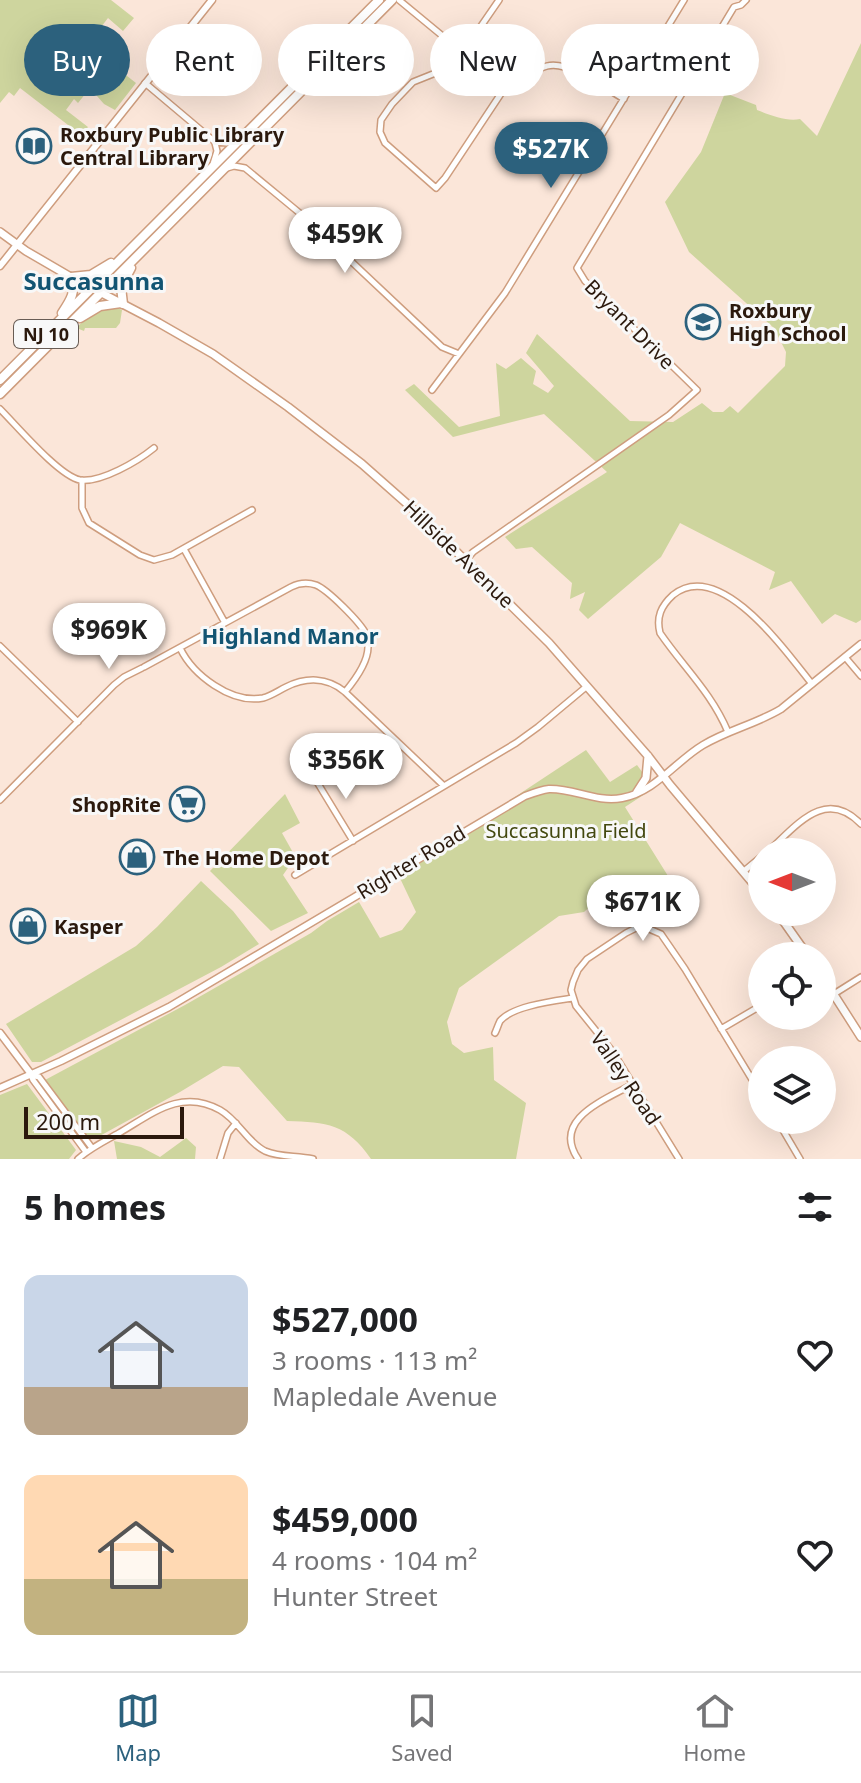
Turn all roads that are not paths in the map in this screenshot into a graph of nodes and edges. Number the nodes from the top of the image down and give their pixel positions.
1 (212, 0) edge
2 (379, 0) edge
3 (392, 0) edge
4 (399, 0) edge
5 (499, 0) edge
6 (684, 0) edge
7 (746, 0) edge
8 (733, 3) edge
9 (483, 24) edge
10 (430, 26) edge
11 (545, 67) edge
12 (430, 74) edge
13 (145, 83) junction
14 (499, 96) edge
15 (624, 99) junction
16 (245, 140) junction
17 (215, 142) junction
18 (210, 168) junction
19 (245, 168) junction
20 (223, 170) junction
21 (0, 232) edge
22 (17, 244) junction
23 (128, 251) junction
24 (142, 252) junction
25 (0, 266) edge
26 (71, 277) junction
27 (96, 290) junction
28 (122, 304) junction
29 (57, 322) junction
30 (69, 324) junction
31 (459, 354) junction
32 (0, 380) edge
33 (432, 390) dead end
34 (0, 394) edge
35 (0, 409) edge
36 (154, 448) dead end
37 (82, 480) junction
38 (252, 510) dead end
39 (184, 549) junction
40 (466, 560) junction
41 (225, 623) junction
42 (861, 644) edge
43 (0, 646) edge
44 (180, 648) junction
45 (845, 657) junction
46 (861, 676) edge
47 (812, 684) junction
48 (586, 687) junction
49 (345, 692) junction
50 (78, 722) junction
51 (728, 732) junction
52 (648, 756) junction
53 (663, 776) junction
54 (314, 777) dead end
55 (444, 786) junction
56 (637, 792) junction
57 (0, 800) edge
58 (861, 824) edge
59 (783, 838) edge
60 (353, 841) junction
61 (748, 868) edge
62 (744, 871) junction
63 (295, 875) dead end
64 (748, 876) edge
65 (861, 977) edge
66 (836, 993) edge
67 (836, 997) edge
68 (573, 998) junction
69 (748, 1013) edge
70 (721, 1029) junction
71 (0, 1033) edge
72 (495, 1033) dead end
73 (861, 1037) edge
74 (748, 1073) edge
75 (31, 1074) junction
76 (633, 1084) junction
77 (0, 1088) edge
78 (236, 1123) junction
79 (785, 1134) edge
80 (92, 1148) junction
81 (86, 1152) junction
82 (78, 1159) edge
83 (220, 1159) edge
84 (313, 1159) edge
85 (578, 1159) edge
86 (679, 1159) edge
87 (800, 1159) edge

1 - 13 street
2 - 16 highway, NJ 10
3 - 16 highway, NJ 10
4 - 10 street
5 - 9 street
6 - 15 street
7 - 8 street, Bryant Drive
8 - 40 street, Bryant Drive
11 - 15 street
12 - 14 street
13 - 17 street
13 - 22 street
15 - 31 street
16 - 17 street
16 - 18 highway, NJ 10
16 - 19 street
16 - 20 highway, NJ 10
17 - 18 street
18 - 23 highway, NJ 10
19 - 20 street
19 - 31 street
20 - 24 highway, NJ 10
21 - 22 main road, Hillside Avenue
22 - 25 street
22 - 26 main road, Hillside Avenue
23 - 26 highway
23 - 27 highway, NJ 10
24 - 27 highway, NJ 10
24 - 28 highway
26 - 27 main road, Hillside Avenue
26 - 29 highway
27 - 28 main road, Hillside Avenue
27 - 29 highway, NJ 10
27 - 30 highway, NJ 10
28 - 30 highway
28 - 40 main road, Hillside Avenue
29 - 32 highway, NJ 10
30 - 34 highway, NJ 10
31 - 33 street
35 - 37 street
36 - 37 street
37 - 39 street
38 - 39 street
39 - 41 street
40 - 48 main road, Hillside Avenue
41 - 44 street
41 - 49 street
42 - 45 street, Righter Road
43 - 50 street
44 - 49 street
44 - 50 street
45 - 46 street
45 - 47 street, Righter Road
47 - 51 street, Righter Road
47 - 51 street
48 - 52 main road, Hillside Avenue
48 - 55 street
49 - 55 street
50 - 57 street
51 - 53 street, Righter Road
52 - 53 main road, Hillside Avenue
52 - 56 main road
53 - 56 street, Righter Road
53 - 62 main road, Hillside Avenue
54 - 60 street
55 - 60 street
56 - 75 street, Righter Road
58 - 59 street
60 - 63 street
61 - 62 street
62 - 64 main road, Hillside Avenue
65 - 66 street
67 - 73 main road
68 - 70 street
68 - 72 street
68 - 76 street, Valley Road
69 - 70 street
70 - 74 street
71 - 75 street
75 - 77 street, Righter Road
75 - 80 street
75 - 81 street
76 - 85 street
76 - 86 street, Valley Road
78 - 80 street
78 - 83 street
78 - 84 street
79 - 87 street
80 - 81 street
81 - 82 street

